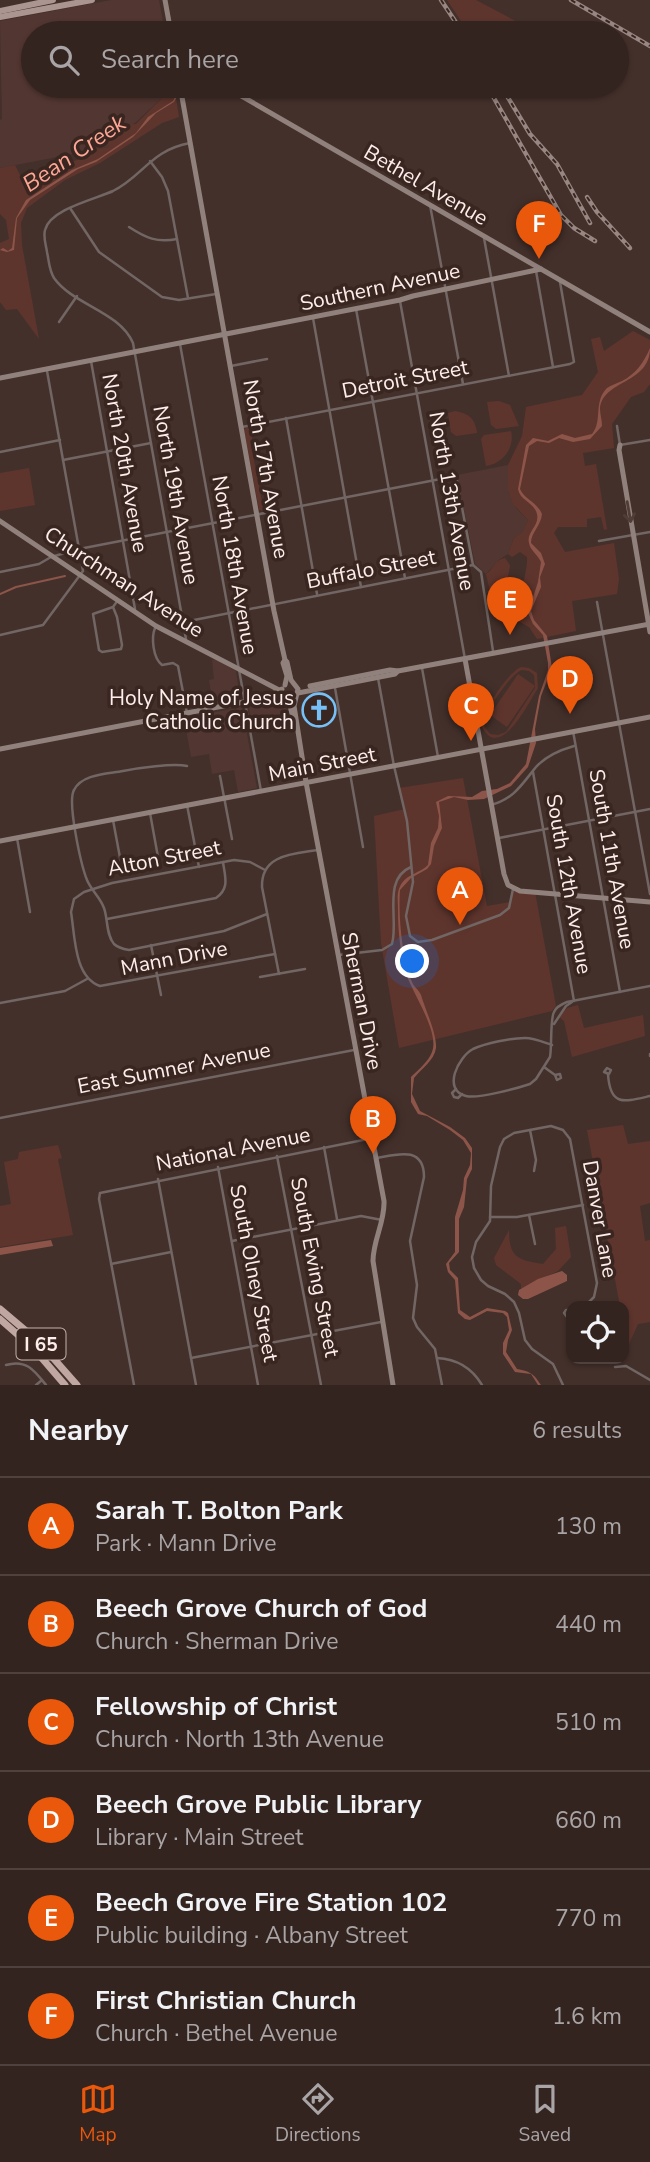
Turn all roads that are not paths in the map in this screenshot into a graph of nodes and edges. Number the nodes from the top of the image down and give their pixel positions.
1 (53, 0) edge
2 (92, 0) edge
3 (165, 0) edge
4 (34, 5) edge
5 (0, 11) edge
6 (0, 17) edge
7 (169, 21) edge
8 (182, 98) edge
9 (244, 98) edge
10 (190, 143) junction
11 (150, 161) junction
12 (430, 205) junction
13 (70, 208) junction
14 (130, 227) dead end
15 (484, 236) junction
16 (177, 239) junction
17 (538, 270) junction
18 (559, 279) junction
19 (491, 280) junction
20 (445, 289) junction
21 (218, 293) junction
22 (77, 296) junction
23 (188, 299) junction
24 (400, 300) junction
25 (356, 309) junction
26 (313, 318) junction
27 (59, 322) dead end
28 (650, 332) edge
29 (225, 335) junction
30 (180, 344) junction
31 (135, 352) junction
32 (267, 359) dead end
33 (90, 361) junction
34 (231, 366) junction
35 (553, 367) junction
36 (46, 369) junction
37 (509, 376) junction
38 (0, 378) edge
39 (463, 384) junction
40 (416, 392) junction
41 (373, 401) junction
42 (329, 410) junction
43 (286, 418) junction
44 (242, 426) junction
45 (617, 426) dead end
46 (60, 440) junction
47 (650, 440) edge
48 (151, 443) junction
49 (620, 445) junction
50 (107, 451) junction
51 (0, 452) edge
52 (63, 460) junction
53 (433, 481) junction
54 (389, 490) junction
55 (345, 498) junction
56 (302, 507) junction
57 (258, 515) junction
58 (0, 520) edge
59 (212, 524) junction
60 (167, 532) junction
61 (650, 532) edge
62 (633, 535) junction
63 (123, 541) junction
64 (599, 541) dead end
65 (79, 549) junction
66 (52, 556) junction
67 (473, 565) junction
68 (449, 570) junction
69 (0, 572) edge
70 (81, 575) junction
71 (405, 579) junction
72 (361, 587) junction
73 (317, 595) junction
74 (118, 600) junction
75 (597, 602) dead end
76 (274, 606) junction
77 (113, 607) junction
78 (135, 612) junction
79 (228, 613) junction
80 (183, 622) junction
81 (649, 624) edge
82 (156, 626) junction
83 (650, 632) edge
84 (603, 633) junction
85 (0, 635) edge
86 (187, 643) junction
87 (494, 654) junction
88 (465, 659) junction
89 (422, 667) junction
90 (238, 669) junction
91 (398, 671) junction
92 (377, 675) junction
93 (334, 683) junction
94 (270, 684) junction
95 (286, 689) junction
96 (297, 695) junction
97 (267, 696) junction
98 (244, 702) junction
99 (187, 713) junction
100 (650, 716) edge
101 (619, 723) junction
102 (573, 732) junction
103 (299, 741) junction
104 (575, 746) junction
105 (0, 748) edge
106 (481, 749) junction
107 (438, 757) junction
108 (187, 766) dead end
109 (394, 766) junction
110 (533, 772) junction
111 (351, 774) junction
112 (220, 776) dead end
113 (306, 782) junction
114 (261, 791) junction
115 (224, 798) junction
116 (491, 803) junction
117 (187, 805) junction
118 (650, 809) edge
119 (635, 812) junction
120 (150, 813) junction
121 (113, 820) junction
122 (589, 821) junction
123 (76, 827) junction
124 (543, 830) junction
125 (17, 838) junction
126 (232, 839) dead end
127 (497, 839) junction
128 (0, 841) edge
129 (363, 847) dead end
130 (318, 850) junction
131 (158, 856) dead end
132 (223, 862) junction
133 (121, 863) dead end
134 (199, 867) junction
135 (411, 867) junction
136 (265, 870) junction
137 (92, 889) junction
138 (513, 889) junction
139 (555, 894) junction
140 (650, 894) edge
141 (603, 898) junction
142 (650, 902) edge
143 (30, 912) dead end
144 (267, 914) junction
145 (107, 919) junction
146 (151, 945) junction
147 (275, 954) junction
148 (337, 955) junction
149 (304, 969) dead end
150 (279, 974) junction
151 (157, 977) junction
152 (260, 977) dead end
153 (88, 979) junction
154 (650, 986) edge
155 (620, 992) junction
156 (161, 995) dead end
157 (574, 1001) junction
158 (0, 1003) edge
159 (552, 1045) junction
160 (355, 1049) junction
161 (544, 1068) junction
162 (608, 1074) dead end
163 (555, 1075) dead end
164 (456, 1088) junction
165 (462, 1094) junction
166 (650, 1096) edge
167 (0, 1118) edge
168 (530, 1130) junction
169 (373, 1138) junction
170 (324, 1147) junction
171 (278, 1156) junction
172 (377, 1158) junction
173 (218, 1167) junction
174 (534, 1171) dead end
175 (158, 1180) junction
176 (583, 1205) junction
177 (529, 1215) junction
178 (491, 1217) junction
179 (337, 1220) junction
180 (382, 1220) junction
181 (292, 1229) junction
182 (232, 1241) junction
183 (535, 1244) dead end
184 (171, 1252) junction
185 (111, 1264) junction
186 (590, 1301) edge
187 (0, 1309) edge
188 (0, 1319) edge
189 (382, 1321) junction
190 (311, 1334) junction
191 (251, 1346) junction
192 (191, 1358) junction
193 (437, 1358) junction
194 (6, 1365) dead end
195 (615, 1367) dead end
196 (42, 1380) junction
197 (650, 1380) edge
198 (36, 1385) edge
199 (46, 1385) edge
200 (65, 1385) edge
201 (77, 1385) edge
202 (134, 1385) edge
203 (196, 1385) edge
204 (258, 1385) edge
205 (321, 1385) edge
206 (393, 1385) edge
207 (442, 1385) edge
208 (482, 1385) edge
209 (563, 1385) edge

1 - 4 main road
2 - 4 main road
3 - 7 main road
4 - 5 main road
4 - 6 main road
8 - 10 main road, North 17th Avenue
9 - 12 main road, Bethel Avenue
10 - 11 street
10 - 21 main road, North 17th Avenue
11 - 13 street
11 - 16 street
12 - 15 main road, Bethel Avenue
12 - 20 street
13 - 22 street
13 - 23 street
14 - 16 street
15 - 17 main road, Bethel Avenue
15 - 19 street
16 - 23 street
17 - 18 main road, Bethel Avenue
17 - 19 main road, Southern Avenue
17 - 35 street
18 - 28 main road, Bethel Avenue
18 - 35 street, Detroit Street
19 - 20 main road, Southern Avenue
19 - 37 street
20 - 24 main road, Southern Avenue
20 - 39 street
21 - 23 street
21 - 29 main road, North 17th Avenue
22 - 27 street
22 - 31 street
24 - 25 main road, Southern Avenue
24 - 40 street, North 13th Avenue
25 - 26 main road, Southern Avenue
25 - 41 street
26 - 29 main road, Southern Avenue
26 - 42 street
29 - 30 main road, Southern Avenue
29 - 34 main road, North 17th Avenue
30 - 31 main road, Southern Avenue
30 - 59 street, North 18th Avenue
31 - 33 main road, Southern Avenue
31 - 48 street, North 19th Avenue
32 - 34 street
33 - 36 main road, Southern Avenue
33 - 50 street, North 20th Avenue
34 - 44 main road, North 17th Avenue
35 - 37 street, Detroit Street
36 - 38 main road, Southern Avenue
36 - 46 street
37 - 39 street, Detroit Street
39 - 40 street, Detroit Street
40 - 41 street, Detroit Street
40 - 53 street, North 13th Avenue
41 - 42 street, Detroit Street
41 - 54 street
42 - 43 street, Detroit Street
42 - 55 street
43 - 44 street, Detroit Street
43 - 56 street
44 - 57 main road, North 17th Avenue
45 - 49 street
46 - 51 street
46 - 52 street
47 - 49 street
48 - 50 street
48 - 60 street, North 19th Avenue
49 -> 62 main road
50 - 52 street
50 - 63 street, North 20th Avenue
52 - 65 street
53 - 54 street
53 - 67 street
53 - 68 street, North 13th Avenue
54 - 55 street
54 - 71 street
55 - 56 street
55 - 72 street
56 - 57 street
56 - 73 street
57 - 59 street
57 - 76 main road, North 17th Avenue
58 - 66 main road, Churchman Avenue
59 - 60 street
59 - 79 street, North 18th Avenue
60 - 63 street
60 - 80 street, North 19th Avenue
61 - 62 street
62 - 64 street
62 - 81 main road
63 - 65 street
63 - 78 street, North 20th Avenue
65 - 66 street
65 - 70 street
66 - 69 street
66 - 70 main road, Churchman Avenue
67 - 68 street, Buffalo Street
67 - 87 street
68 - 71 street, Buffalo Street
68 - 88 street, North 13th Avenue
70 - 74 main road, Churchman Avenue
70 - 85 street
71 - 72 street, Buffalo Street
72 - 73 street, Buffalo Street
73 - 76 street, Buffalo Street
74 - 77 street
74 - 78 main road, Churchman Avenue
75 - 84 street
76 - 79 street, Buffalo Street
76 - 95 main road, North 17th Avenue
77 - 77 street
78 - 82 main road, Churchman Avenue
79 - 80 street, Buffalo Street
79 - 90 street, North 18th Avenue
80 - 86 street, North 19th Avenue
81 - 83 main road
81 - 84 main road
82 - 86 main road, Churchman Avenue
82 - 99 street
84 - 87 main road
84 - 101 street
86 - 90 main road, Churchman Avenue
87 - 88 main road
88 - 89 main road
88 - 106 main road, North 13th Avenue
89 - 91 main road
89 - 107 street
90 - 94 main road, Churchman Avenue
90 - 98 street, North 18th Avenue
91 - 92 main road
91 - 93 main road
92 - 93 main road
92 - 109 street
93 - 95 main road
93 - 96 main road
93 - 111 street
94 - 95 main road, Churchman Avenue
94 - 97 main road
95 - 96 main road, North 17th Avenue
95 - 96 main road
95 - 97 main road
95 - 103 main road, North 17th Avenue
96 - 103 main road, North 17th Avenue
97 - 98 main road
98 - 99 main road
98 - 114 street, North 18th Avenue
99 - 105 main road
100 - 101 main road, Main Street
101 - 102 main road, Main Street
101 - 119 street
102 - 104 street, South 11th Avenue
102 - 106 main road, Main Street
103 - 113 main road, North 17th Avenue
104 - 110 street
104 - 122 street, South 11th Avenue
106 - 107 main road, Main Street
106 - 116 main road, North 13th Avenue
107 - 109 main road, Main Street
108 - 123 street
109 - 111 main road, Main Street
109 - 135 street
110 - 116 street
110 - 124 street, South 12th Avenue
111 - 113 main road, Main Street
111 - 129 street
112 - 115 street
113 - 114 main road, Main Street
113 - 130 main road, Sherman Drive
114 - 115 main road, Main Street
115 - 117 main road, Main Street
115 - 126 street
116 - 127 main road, North 13th Avenue
117 - 120 main road, Main Street
117 - 134 street
118 - 119 street
119 - 122 street
119 - 140 street
120 - 121 main road, Main Street
120 - 131 street
121 - 123 main road, Main Street
121 - 133 street
122 - 124 street
122 - 141 street, South 11th Avenue
123 - 125 main road, Main Street
123 - 137 street
124 - 127 street
124 - 139 street, South 12th Avenue
125 - 128 main road, Main Street
125 - 143 street
127 - 138 main road, North 13th Avenue
130 - 136 street
130 - 148 main road, Sherman Drive
132 - 134 street, Alton Street
132 - 136 street, Alton Street
132 - 145 street
134 - 137 street, Alton Street
135 - 138 street
135 - 148 street
136 - 144 street
137 - 145 street
137 - 153 street
138 - 139 main road
139 - 141 main road
139 - 157 street, South 12th Avenue
141 - 142 main road
141 - 155 street, South 11th Avenue
144 - 146 street
144 - 147 street
145 - 146 street
146 - 151 street
147 - 150 street
147 - 151 street, Mann Drive
148 - 160 main road, Sherman Drive
149 - 150 street
150 - 152 street
151 - 153 street, Mann Drive
151 - 156 street
153 - 158 street
154 - 155 street
155 - 157 street
157 - 159 street
159 - 161 street
159 - 164 street
160 - 167 street, East Sumner Avenue
160 - 169 main road, Sherman Drive
161 - 163 street
161 - 165 street
162 - 166 street
164 - 165 street
164 - 165 street
168 - 174 street
168 - 176 street, Danver Lane
168 - 178 street
169 - 170 street, National Avenue
169 - 172 main road, Sherman Drive
170 - 171 street, National Avenue
170 - 179 street
171 - 173 street, National Avenue
171 - 181 street, South Ewing Street
172 - 180 main road, Sherman Drive
172 - 193 street
173 - 175 street, National Avenue
173 - 182 street, South Olney Street
175 - 184 street
175 - 185 street, National Avenue
176 - 177 street
176 - 186 street, Danver Lane
177 - 178 street
177 - 183 street
178 - 209 street
179 - 180 street
179 - 181 street
180 - 189 main road, Sherman Drive
181 - 182 street
181 - 190 street, South Ewing Street
182 - 191 street, South Olney Street
184 - 185 street
184 - 192 street
185 - 202 street
187 - 201 highway, I 65
188 - 200 highway, I 65
189 - 190 street
189 - 206 main road, Sherman Drive
190 - 191 street
190 - 205 street, South Ewing Street
191 - 192 street
191 - 204 street, South Olney Street
192 - 203 street
193 - 207 street
193 - 208 street
194 - 196 street
195 - 197 street
196 - 198 street
196 - 199 street

